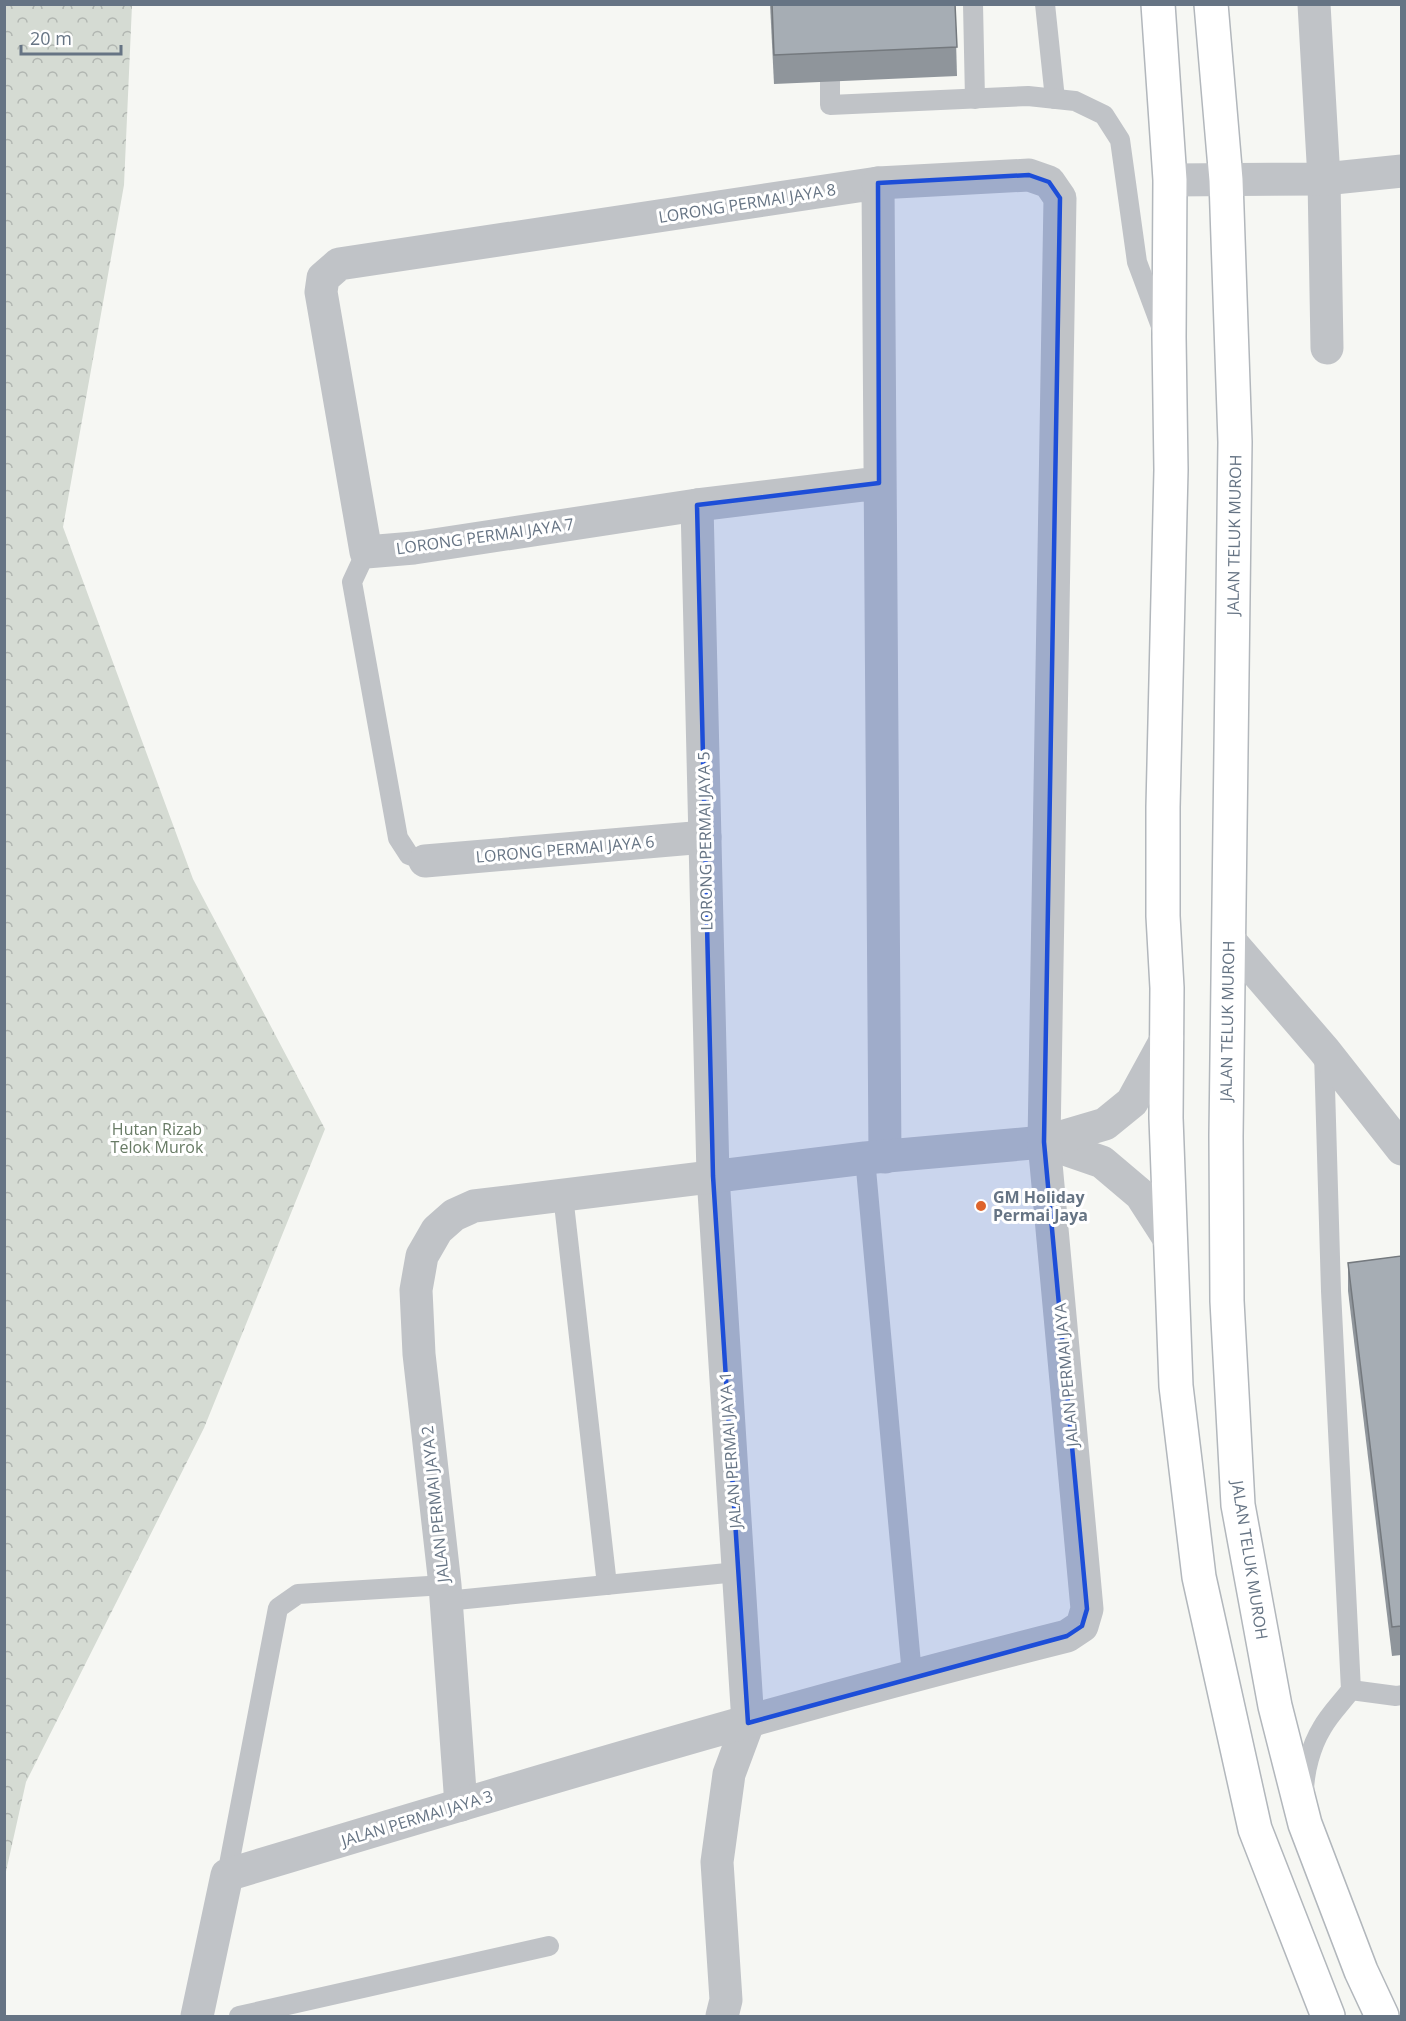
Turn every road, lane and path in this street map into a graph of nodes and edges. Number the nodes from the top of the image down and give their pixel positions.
1 (973, 4) edge
2 (1045, 4) edge
3 (1158, 4) edge
4 (1211, 4) edge
5 (1314, 4) edge
6 (830, 81) edge
7 (975, 99) junction
8 (1054, 99) junction
9 (1401, 171) edge
10 (1324, 179) junction
11 (1170, 180) junction
12 (1226, 180) junction
13 (878, 183) junction
14 (1327, 348) dead end
15 (1169, 349) junction
16 (879, 483) junction
17 (697, 505) junction
18 (366, 552) junction
19 (705, 837) junction
20 (425, 861) joint
21 (1229, 940) junction
22 (1167, 1038) junction
23 (1324, 1050) junction
24 (1044, 1142) junction
25 (1401, 1149) edge
26 (875, 1157) junction
27 (713, 1176) junction
28 (563, 1196) junction
29 (1170, 1240) junction
30 (737, 1572) junction
31 (607, 1585) junction
32 (445, 1593) junction
33 (1087, 1609) joint
34 (912, 1675) junction
35 (1351, 1690) junction
36 (1401, 1695) edge
37 (748, 1723) junction
38 (460, 1805) junction
39 (1305, 1824) junction
40 (227, 1875) junction
41 (549, 1946) dead end
42 (197, 2016) edge
43 (239, 2016) edge
44 (722, 2016) edge
45 (1328, 2016) edge
46 (1382, 2016) edge

1 - 7 lane
2 - 8 lane
3 - 11 main road
4 - 12 main road, JALAN TELUK MUROH
5 - 10 street
6 - 7 lane
7 - 8 lane
8 - 15 lane
9 - 10 street
10 - 12 street
10 - 14 street
11 - 12 street
11 - 15 main road
12 - 21 main road, JALAN TELUK MUROH
13 - 16 street
13 - 18 street, LORONG PERMAI JAYA 8
13 - 24 street, LORONG PERMAI JAYA 8
15 - 22 main road
16 - 17 street, LORONG PERMAI JAYA 7
16 - 26 street
17 - 18 street, LORONG PERMAI JAYA 7
17 - 19 street, LORONG PERMAI JAYA 5
18 - 20 lane
19 - 20 street, LORONG PERMAI JAYA 6
19 - 27 street, LORONG PERMAI JAYA 5
21 - 23 street
21 - 39 main road, JALAN TELUK MUROH
22 - 24 street
22 - 29 main road
23 - 25 street
23 - 35 lane
24 - 26 street
24 - 29 street
24 - 33 street, JALAN PERMAI JAYA
26 - 27 street
26 - 34 lane
27 - 28 street
27 - 30 street, JALAN PERMAI JAYA 1
28 - 31 lane
28 - 32 street, JALAN PERMAI JAYA 2
29 - 45 main road
30 - 31 lane
30 - 37 street, JALAN PERMAI JAYA 1
31 - 32 lane
32 - 38 street, JALAN PERMAI JAYA 2
32 - 40 lane
33 - 34 street, JALAN PERMAI JAYA 3
34 - 37 street, JALAN PERMAI JAYA 3
35 - 36 lane
35 - 39 lane
37 - 38 street, JALAN PERMAI JAYA 3
37 - 44 street
38 - 40 street, JALAN PERMAI JAYA 3
39 - 46 main road, JALAN TELUK MUROH
40 - 42 street
41 - 43 lane

